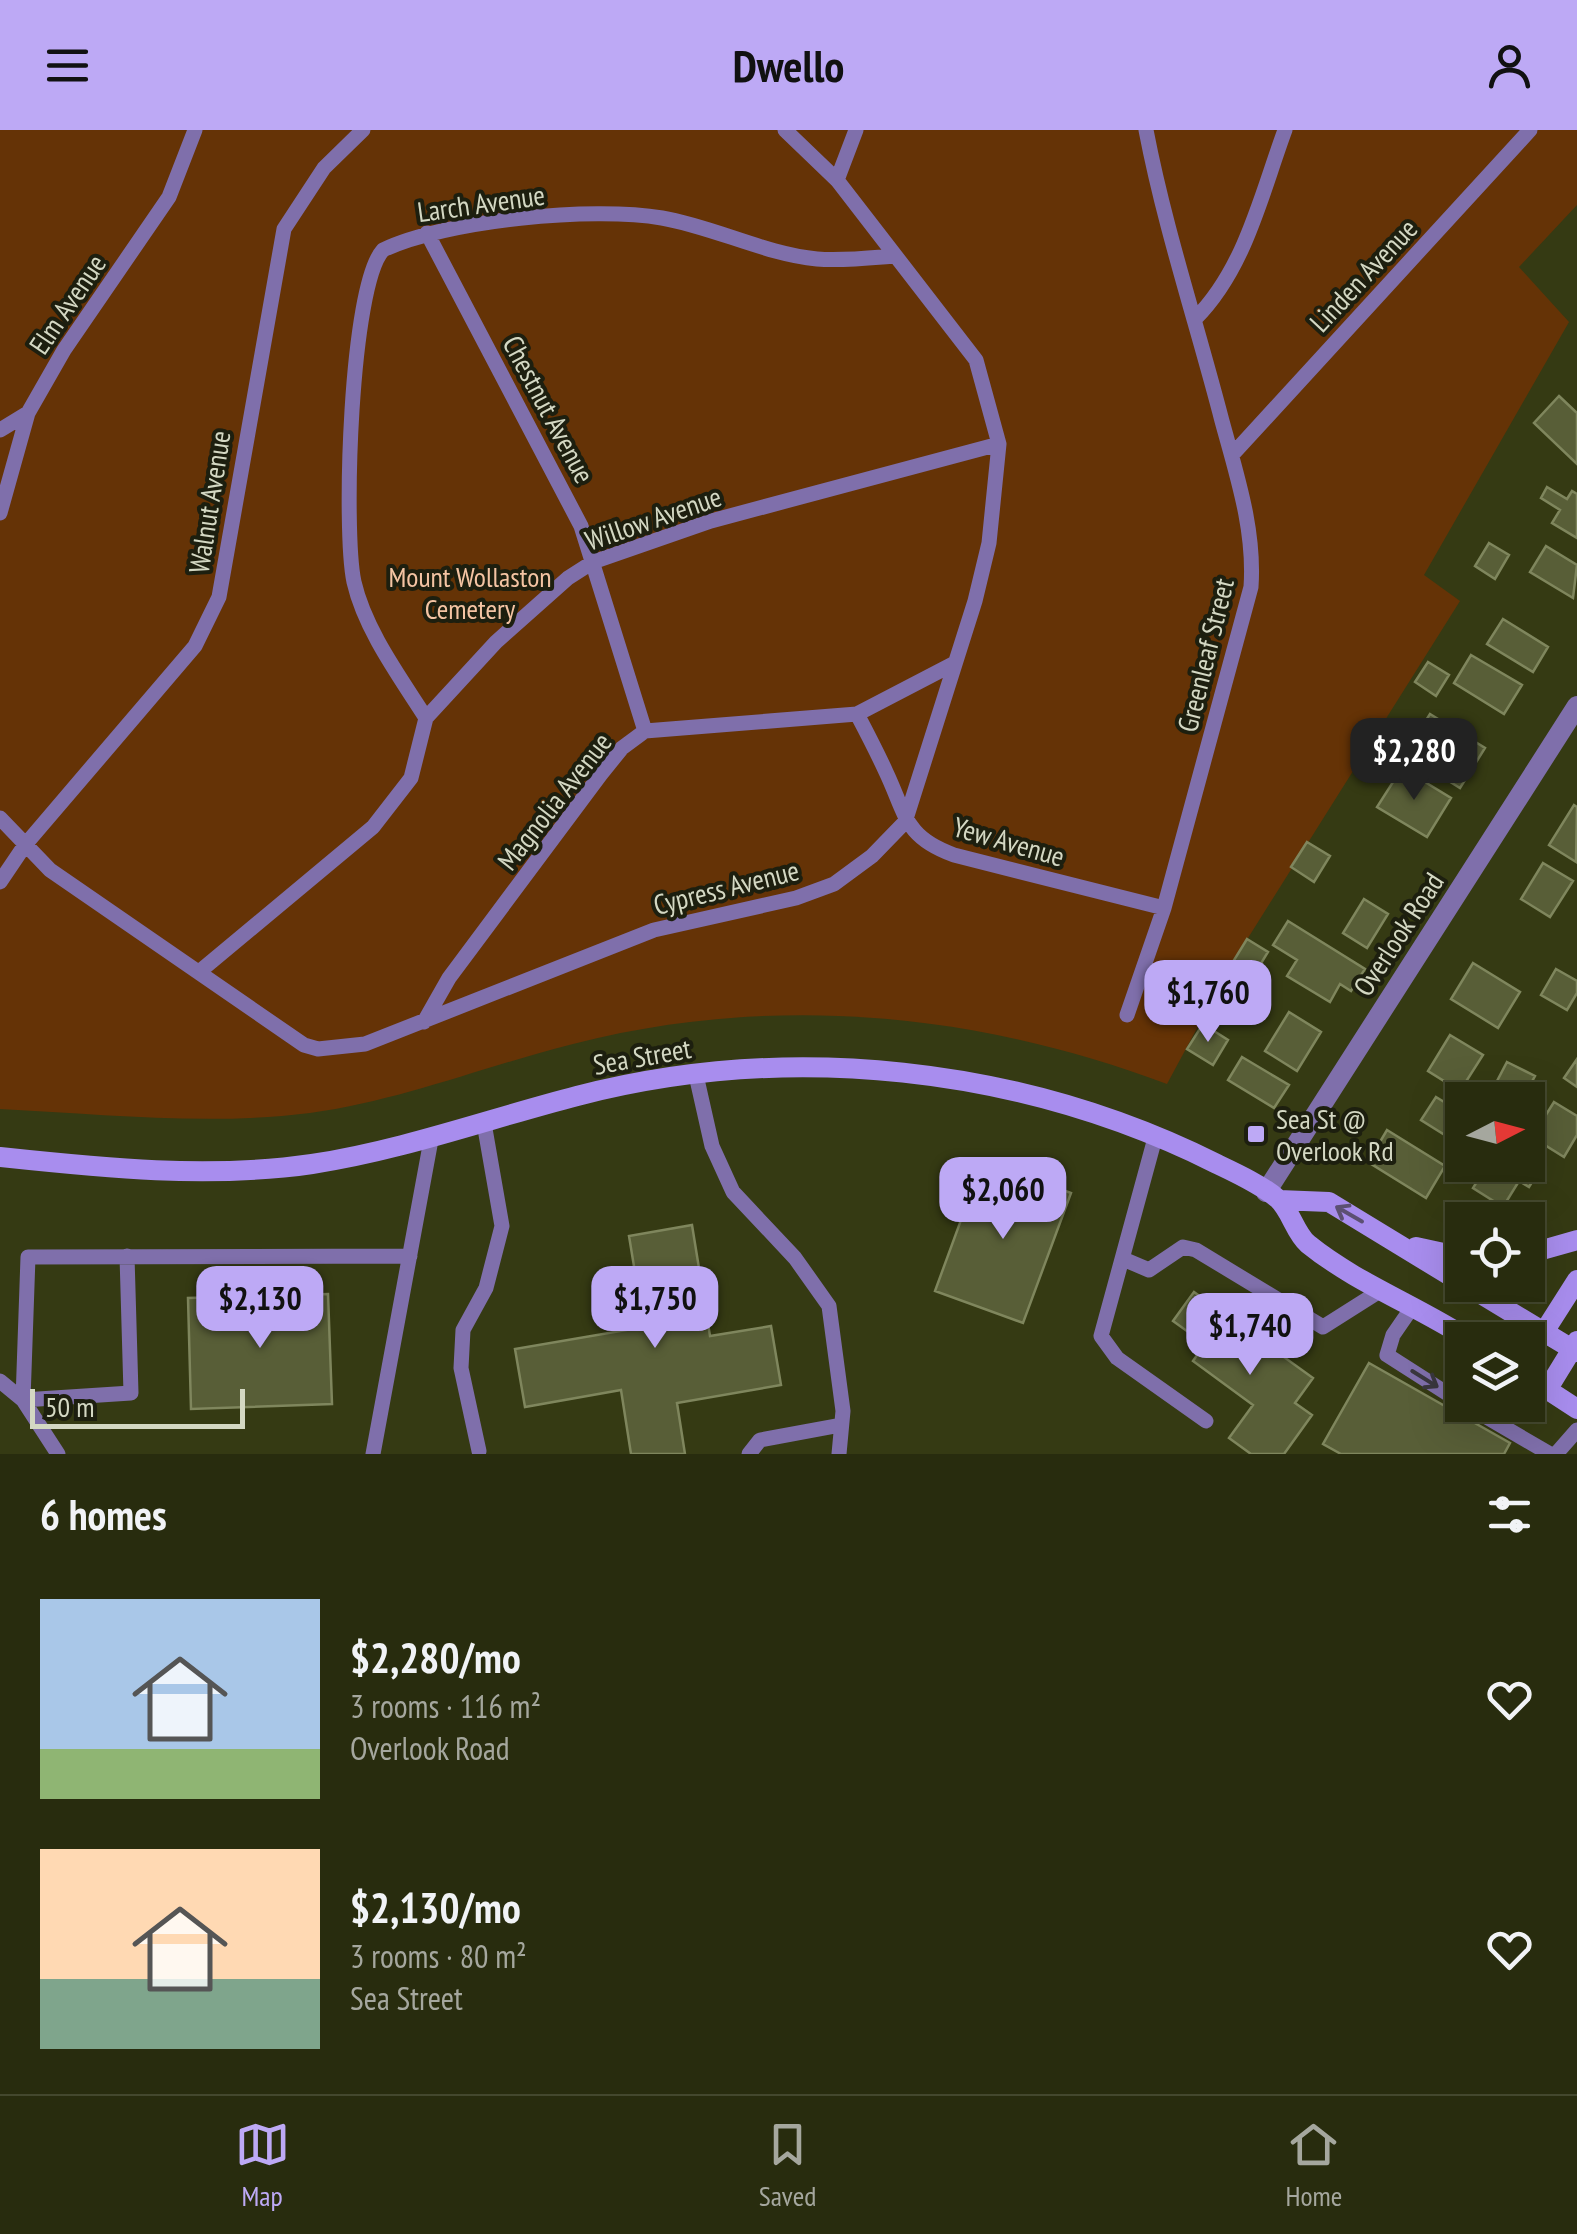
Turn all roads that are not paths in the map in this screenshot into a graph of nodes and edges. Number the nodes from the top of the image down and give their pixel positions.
1 (195, 130) edge
2 (362, 130) edge
3 (785, 130) edge
4 (856, 130) edge
5 (1146, 130) edge
6 (1285, 130) edge
7 (1530, 130) edge
8 (837, 180) junction
9 (427, 234) junction
10 (894, 256) junction
11 (1195, 319) junction
12 (28, 413) junction
13 (0, 430) edge
14 (999, 444) junction
15 (1232, 455) junction
16 (0, 513) edge
17 (593, 562) junction
18 (955, 663) junction
19 (1577, 706) edge
20 (857, 714) junction
21 (426, 718) junction
22 (645, 731) junction
23 (0, 818) edge
24 (905, 822) junction
25 (25, 845) junction
26 (0, 858) edge
27 (0, 882) edge
28 (1164, 908) junction
29 (199, 972) junction
30 (1127, 1016) dead end
31 (424, 1022) junction
32 (696, 1074) junction
33 (484, 1124) junction
34 (1155, 1138) junction
35 (431, 1140) junction
36 (0, 1158) edge
37 (1273, 1196) junction
38 (1577, 1240) edge
39 (1401, 1243) junction
40 (1545, 1249) edge
41 (1445, 1253) edge
42 (127, 1256) junction
43 (410, 1256) junction
44 (1123, 1259) junction
45 (1445, 1272) edge
46 (1577, 1280) edge
47 (1383, 1289) junction
48 (1492, 1302) edge
49 (1413, 1306) junction
50 (1523, 1322) edge
51 (1445, 1325) edge
52 (1545, 1329) edge
53 (1545, 1335) edge
54 (1575, 1347) edge
55 (0, 1381) edge
56 (1547, 1390) joint
57 (1445, 1392) edge
58 (22, 1400) junction
59 (1577, 1409) edge
60 (1206, 1421) dead end
61 (1496, 1422) edge
62 (842, 1425) junction
63 (1577, 1430) edge
64 (483, 1453) edge
65 (58, 1454) edge
66 (373, 1454) edge
67 (749, 1454) edge
68 (839, 1454) edge
69 (1553, 1454) edge

1 - 12 lane, Elm Avenue
2 - 25 lane, Walnut Avenue
3 - 8 lane, Cypress Avenue
4 - 8 lane
5 - 11 lane, Greenleaf Street
6 - 11 lane
7 - 15 lane, Linden Avenue
8 - 10 lane, Cypress Avenue
9 - 10 lane, Larch Avenue
9 - 17 lane, Chestnut Avenue
9 - 21 lane, Larch Avenue
10 - 14 lane, Cypress Avenue
11 - 15 lane, Greenleaf Street
12 - 13 lane
12 - 16 lane, Elm Avenue
14 - 17 lane, Willow Avenue
14 - 18 lane, Cypress Avenue
15 - 28 lane, Greenleaf Street
17 - 21 lane, Willow Avenue
17 - 22 lane, Chestnut Avenue
18 - 20 lane, Magnolia Avenue
18 - 24 lane, Cypress Avenue
19 - 37 street, Overlook Road
20 - 22 lane, Magnolia Avenue
20 - 24 lane
21 - 29 lane, Willow Avenue
22 - 31 lane, Magnolia Avenue
23 - 25 lane, Cypress Avenue
24 - 28 lane, Yew Avenue
24 - 31 lane, Cypress Avenue
25 - 26 lane, Walnut Avenue
25 - 27 lane, Walnut Avenue
25 - 29 lane, Cypress Avenue
28 - 30 lane, Greenleaf Street
29 - 31 lane, Cypress Avenue
32 - 33 main road, Sea Street
32 - 34 main road, Sea Street
32 - 62 lane
33 - 35 main road, Sea Street
33 - 64 lane
34 - 37 main road, Sea Street
34 - 44 lane
35 - 36 main road, Sea Street
35 - 43 lane
39 -> 37 main road, Sea Street
37 - 47 main road, Sea Street
38 - 40 main road
39 - 41 main road
39 - 45 main road, Sea Street
42 - 43 lane
42 - 58 lane
42 - 58 lane
43 - 66 lane
44 - 47 lane
44 - 60 lane
46 - 52 main road
47 - 49 main road, Sea Street
48 - 50 main road, Sea Street
49 - 51 main road, Sea Street
49 -> 57 lane
53 - 54 main road, Sea Street
54 - 56 main road
55 - 58 lane
56 - 59 main road
58 - 65 lane
61 - 69 lane
62 - 67 lane
62 - 68 lane
63 - 69 lane

